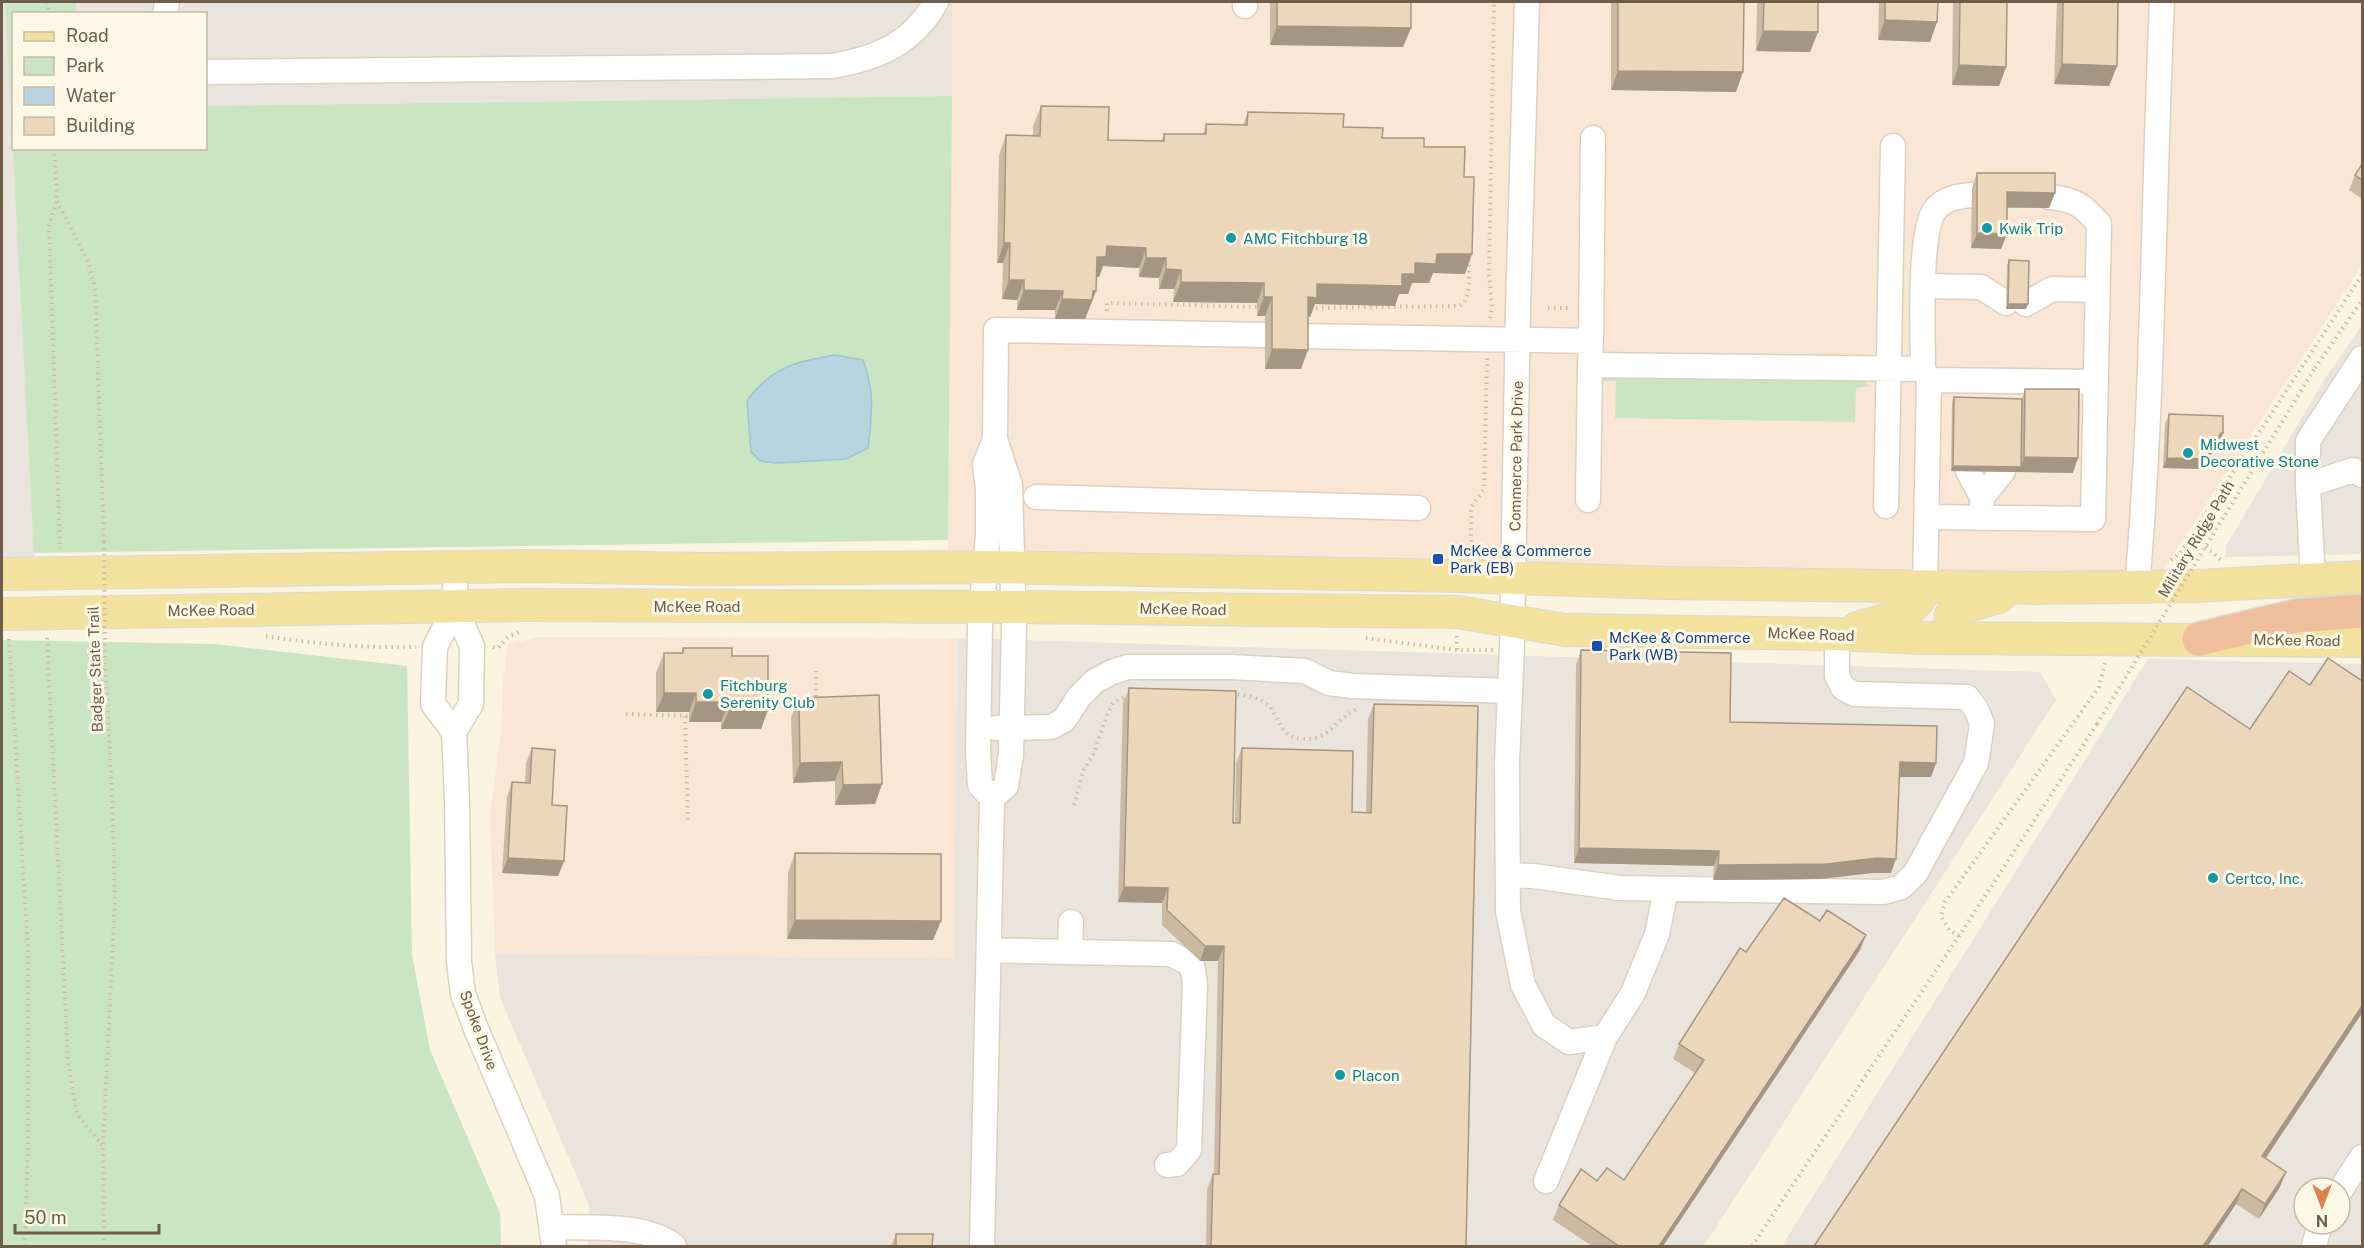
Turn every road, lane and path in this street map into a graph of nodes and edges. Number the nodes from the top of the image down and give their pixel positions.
1 (936, 2) edge
2 (1494, 2) edge
3 (1527, 2) edge
4 (2162, 2) edge
5 (207, 72) edge
6 (1593, 138) dead end
7 (1893, 146) dead end
8 (54, 150) edge
9 (1972, 195) dead end
10 (2049, 197) edge
11 (57, 200) junction
12 (1469, 250) edge
13 (2362, 275) edge
14 (1924, 286) junction
15 (2097, 290) junction
16 (2362, 300) edge
17 (1257, 307) dead end
18 (1310, 308) edge
19 (1106, 315) dead end
20 (1265, 335) dead end
21 (1300, 336) edge
22 (1487, 340) junction
23 (1518, 340) junction
24 (1591, 353) junction
25 (2362, 358) edge
26 (1889, 368) junction
27 (1926, 374) junction
28 (2095, 382) junction
29 (1968, 471) edge
30 (2003, 471) edge
31 (2362, 475) edge
32 (2308, 485) junction
33 (1036, 497) dead end
34 (1588, 500) dead end
35 (1886, 506) dead end
36 (1982, 507) junction
37 (1418, 508) dead end
38 (1927, 517) junction
39 (2192, 535) junction
40 (60, 550) dead end
41 (1459, 552) dead end
42 (2217, 558) dead end
43 (2169, 561) dead end
44 (999, 567) junction
45 (455, 569) junction
46 (2, 574) edge
47 (2362, 577) edge
48 (1514, 578) junction
49 (2313, 580) junction
50 (2137, 587) junction
51 (1925, 588) junction
52 (2038, 588) junction
53 (455, 607) junction
54 (982, 607) junction
55 (1013, 607) junction
56 (2362, 611) edge
57 (5, 614) edge
58 (1513, 621) junction
59 (526, 629) dead end
60 (47, 633) dead end
61 (1457, 633) dead end
62 (1837, 634) junction
63 (1949, 638) junction
64 (2199, 639) junction
65 (2362, 641) edge
66 (414, 647) dead end
67 (394, 648) dead end
68 (498, 648) dead end
69 (1451, 648) dead end
70 (1457, 650) junction
71 (1494, 650) dead end
72 (2103, 664) dead end
73 (816, 670) dead end
74 (1509, 691) junction
75 (1137, 692) edge
76 (1228, 694) edge
77 (810, 700) edge
78 (1370, 709) dead end
79 (626, 714) dead end
80 (978, 727) junction
81 (1011, 728) junction
82 (454, 732) junction
83 (992, 798) junction
84 (1074, 805) dead end
85 (688, 820) dead end
86 (1508, 875) junction
87 (1666, 889) junction
88 (1071, 922) dead end
89 (1959, 936) junction
90 (989, 950) junction
91 (1070, 952) junction
92 (1605, 1037) junction
93 (103, 1146) junction
94 (2362, 1157) edge
95 (1167, 1165) dead end
96 (2350, 1176) edge
97 (1546, 1181) dead end
98 (553, 1237) edge
99 (25, 1246) edge
100 (104, 1246) edge
101 (674, 1246) edge
102 (982, 1246) edge
103 (1752, 1246) edge

1 - 5 street
2 - 22 path
3 - 23 street, Commerce Park Drive
4 - 50 street
6 - 24 street
7 - 26 street
8 - 11 path
9 - 14 street
10 - 15 street
11 - 40 path
11 - 93 path, Badger State Trail, bridge
12 - 18 path
13 - 39 path
14 - 15 street
14 - 27 street
15 - 28 street
16 - 89 path, Military Ridge Path, bridge
17 - 19 path
20 - 44 street
21 - 22 street
22 - 23 street
22 - 41 path
23 - 24 street
23 - 48 street, Commerce Park Drive
24 - 26 street
24 - 34 street
25 - 32 street
26 - 27 street
26 - 35 street
27 - 28 street
27 - 38 street
28 - 36 street
29 - 36 street
30 - 36 street
31 - 32 street
32 - 49 street
33 - 37 street
36 - 38 street
38 - 51 street
39 - 42 path
39 - 43 path
44 - 45 main road
44 - 48 main road
44 - 54 street
44 - 55 street
45 - 46 main road
45 - 53 street
47 - 49 main road
48 - 51 main road
48 - 58 street, Commerce Park Drive
49 - 50 main road
50 - 52 main road
51 - 52 main road
51 - 62 main road
52 - 63 main road
53 - 54 main road, McKee Road
53 - 57 main road, McKee Road
53 - 82 street
53 - 82 street
54 - 55 main road, McKee Road
54 - 80 street
55 - 58 main road, McKee Road
55 - 81 street
56 - 64 highway
57 - 99 path
58 - 62 main road, McKee Road
58 - 74 street, Commerce Park Drive
59 - 68 path
60 - 93 path
61 - 70 path
62 - 63 main road, McKee Road
62 - 87 street
63 - 64 main road, McKee Road
64 - 65 main road, McKee Road
66 - 67 path
69 - 70 path
70 - 71 path
72 - 89 path
73 - 77 path
74 - 81 street
74 - 86 street, Commerce Park Drive
75 - 84 path
76 - 78 path
79 - 85 path
80 - 81 street
80 - 83 street
81 - 83 street
82 - 98 street, Spoke Drive
83 - 90 street
86 - 87 street
86 - 92 street, Commerce Park Drive
87 - 92 street
88 - 91 street
89 - 103 path, Military Ridge Path
90 - 91 street
90 - 102 street
91 - 95 street
92 - 97 street
93 - 100 path, Badger State Trail
94 - 96 street
98 - 101 street

